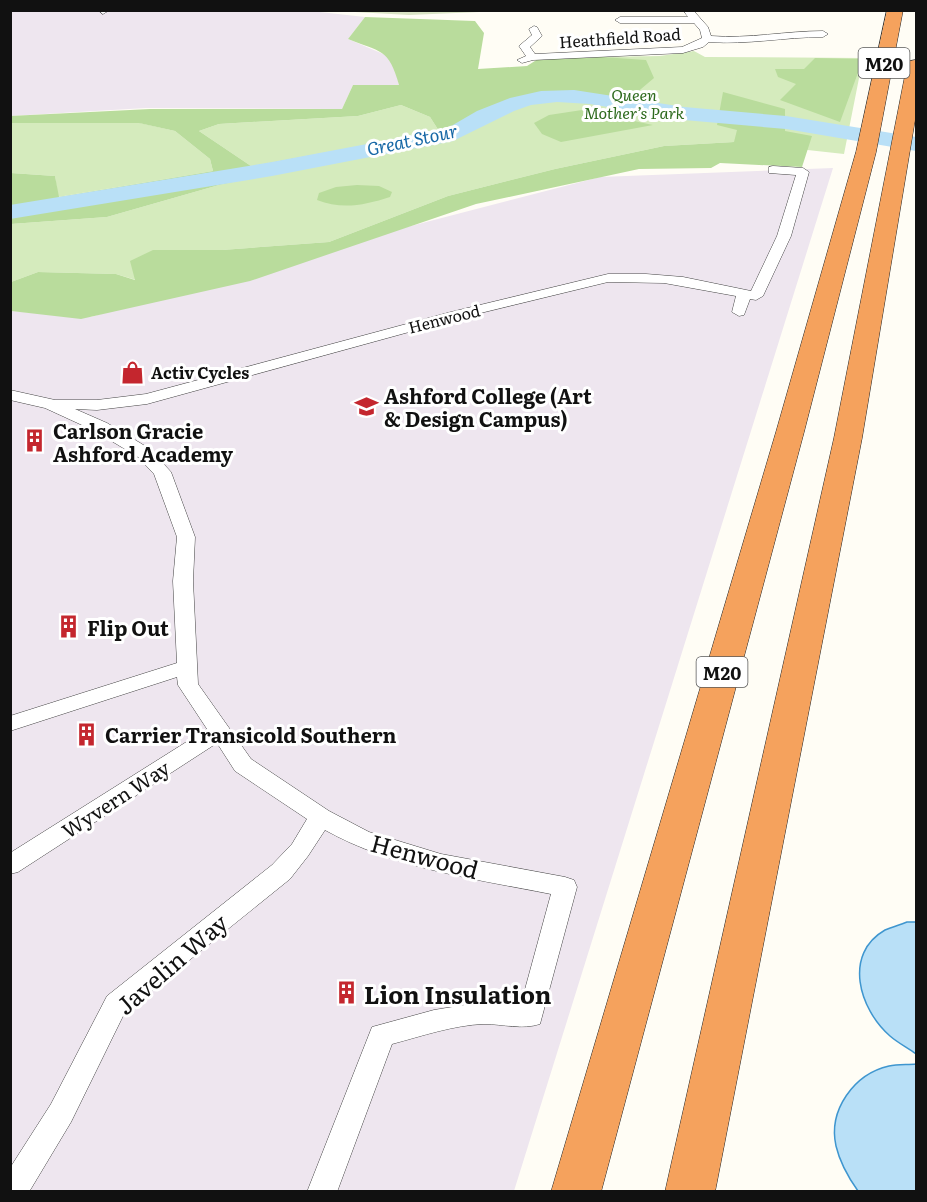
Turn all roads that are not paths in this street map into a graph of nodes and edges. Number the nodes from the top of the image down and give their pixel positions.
1 (687, 10) edge
2 (895, 10) edge
3 (620, 20) dead end
4 (695, 20) junction
5 (534, 29) dead end
6 (823, 34) dead end
7 (707, 39) junction
8 (916, 65) edge
9 (773, 170) dead end
10 (744, 294) junction
11 (739, 312) dead end
12 (10, 395) edge
13 (147, 399) junction
14 (50, 404) junction
15 (101, 427) junction
16 (187, 667) junction
17 (10, 724) edge
18 (220, 731) junction
19 (321, 817) junction
20 (10, 865) edge
21 (12, 1191) edge
22 (322, 1191) edge
23 (576, 1191) edge
24 (690, 1191) edge

1 - 4 street, Heathfield Road
2 - 23 highway, M20
3 - 4 street
4 - 7 street, Heathfield Road
5 - 7 street, Heathfield Road
6 - 7 street
8 - 24 highway, M20
9 - 10 street
10 - 11 street
10 - 13 street, Henwood
12 - 14 street, Henwood
13 - 14 street, Henwood
13 - 15 street, Henwood
14 - 15 street, Henwood
15 - 16 street, Henwood
16 - 17 street
16 - 18 street, Henwood
18 - 19 street, Henwood
18 - 20 street, Wyvern Way
19 - 21 street, Javelin Way
19 - 22 street, Henwood

